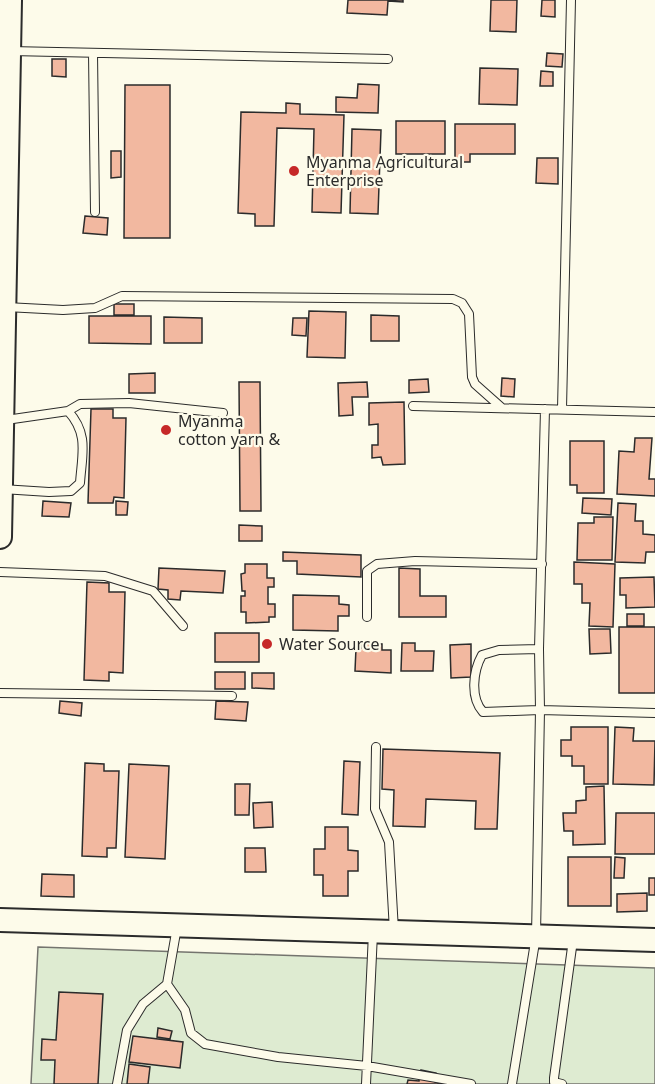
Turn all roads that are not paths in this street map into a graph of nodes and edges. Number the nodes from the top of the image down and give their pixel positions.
1 (10, 0) edge
2 (571, 0) edge
3 (5, 51) edge
4 (93, 53) junction
5 (388, 59) dead end
6 (95, 212) dead end
7 (4, 307) junction
8 (413, 406) dead end
9 (502, 408) junction
10 (545, 409) junction
11 (562, 409) junction
12 (68, 411) junction
13 (655, 412) edge
14 (224, 413) dead end
15 (2, 421) junction
16 (0, 489) edge
17 (0, 537) edge
18 (542, 564) junction
19 (0, 572) edge
20 (367, 616) dead end
21 (183, 626) dead end
22 (539, 649) junction
23 (0, 693) edge
24 (232, 696) dead end
25 (540, 710) junction
26 (655, 713) edge
27 (376, 747) dead end
28 (0, 920) edge
29 (177, 925) junction
30 (384, 932) junction
31 (536, 936) junction
32 (573, 937) junction
33 (655, 940) edge
34 (167, 984) junction
35 (367, 1066) junction
36 (117, 1084) edge
37 (366, 1084) edge
38 (471, 1084) edge
39 (512, 1084) edge
40 (562, 1084) edge

1 - 3 main road
2 - 11 lane
3 - 4 lane
3 - 7 main road
4 - 5 lane
4 - 6 lane
7 - 9 lane
7 - 15 main road
8 - 9 lane
9 - 10 lane
10 - 11 lane
10 - 18 lane
11 - 13 lane
12 - 14 lane
12 - 15 lane
12 - 16 lane
15 - 16 main road
16 - 17 main road
18 - 20 lane
18 - 22 lane
19 - 21 lane
22 - 25 lane
22 - 25 lane
23 - 24 lane
25 - 26 lane
25 - 31 lane
27 - 30 lane
28 - 29 main road
29 - 30 main road
29 - 34 lane
30 - 31 main road
30 - 35 lane
31 - 32 main road
31 - 39 lane
32 - 33 main road
32 - 40 lane
34 - 35 lane
34 - 36 lane
35 - 37 lane
35 - 38 lane

